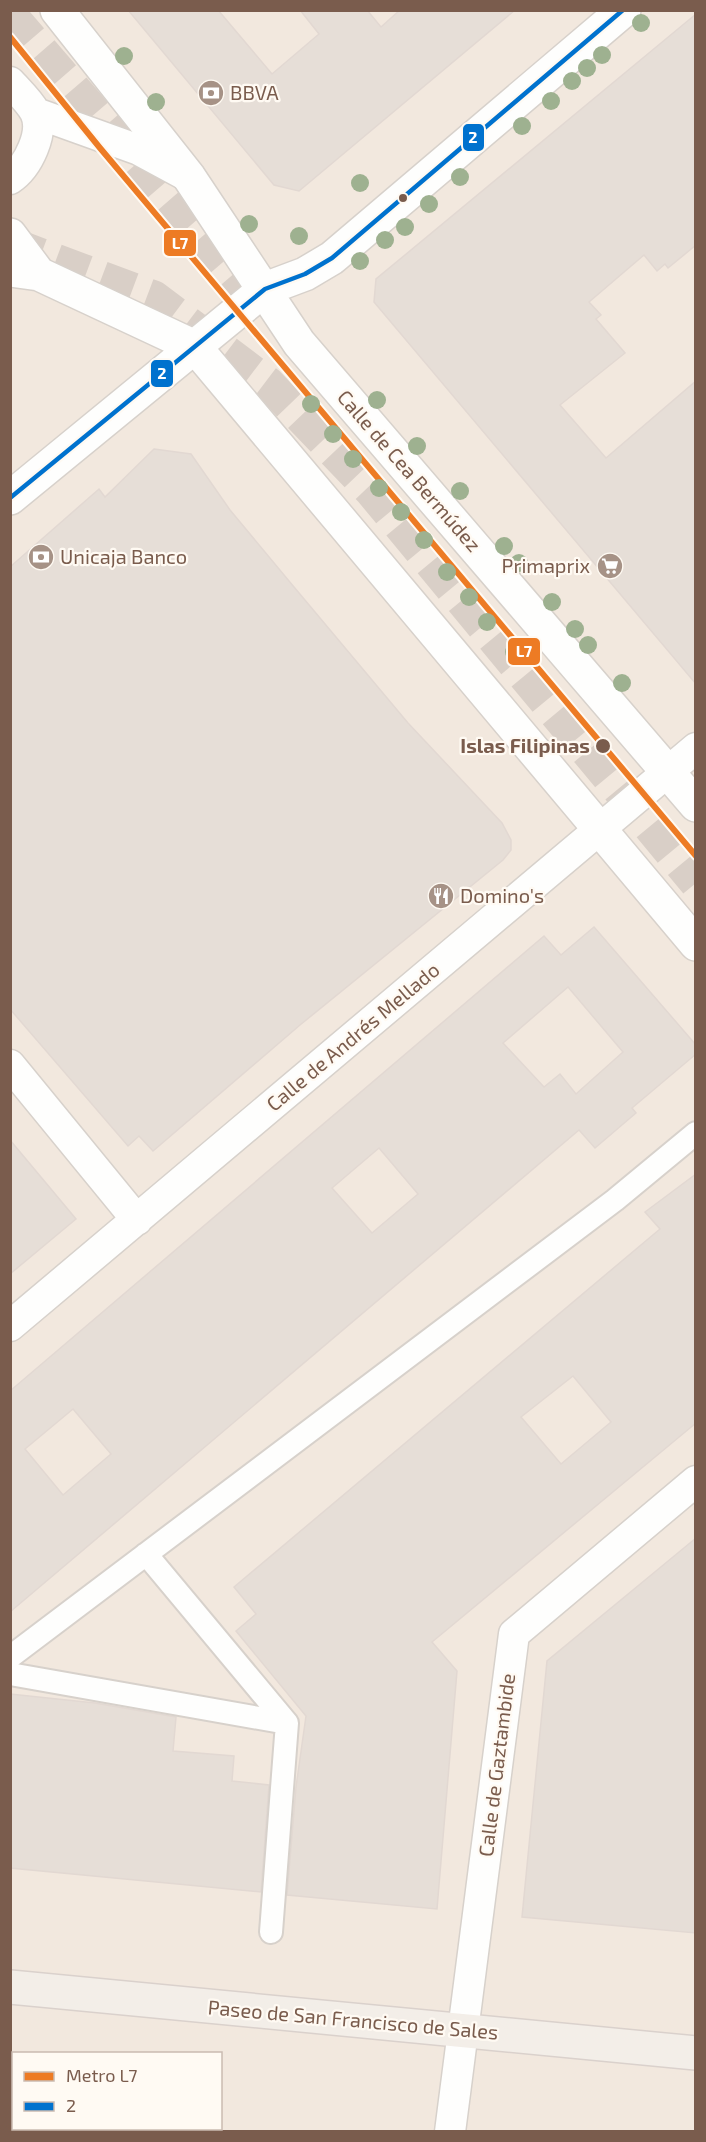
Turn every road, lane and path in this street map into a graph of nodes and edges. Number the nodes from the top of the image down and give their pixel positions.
1 (57, 10) edge
2 (624, 10) edge
3 (10, 82) edge
4 (36, 113) junction
5 (189, 177) junction
6 (10, 179) edge
7 (10, 235) edge
8 (25, 272) edge
9 (265, 289) junction
10 (195, 347) junction
11 (10, 498) edge
12 (696, 748) edge
13 (668, 772) junction
14 (696, 805) edge
15 (599, 829) junction
16 (696, 944) edge
17 (10, 1065) edge
18 (696, 1133) edge
19 (137, 1220) junction
20 (10, 1326) edge
21 (696, 1481) edge
22 (146, 1554) junction
23 (10, 1657) edge
24 (10, 1674) edge
25 (288, 1723) junction
26 (271, 1932) dead end
27 (10, 1987) edge
28 (465, 2031) junction
29 (696, 2053) edge
30 (450, 2132) edge

1 - 5 street, Calle de Cea Bermúdez
2 - 9 street
3 - 4 street
4 - 5 street, Calle de Cea Bermúdez
4 - 6 street
5 - 9 street, Calle de Cea Bermúdez
7 - 8 street
8 - 10 street
9 - 10 street
9 - 13 street, Calle de Cea Bermúdez
10 - 11 street
10 - 15 street
12 - 13 street, Calle de Andrés Mellado
13 - 14 street, Calle de Cea Bermúdez
13 - 15 street, Calle de Andrés Mellado
15 - 16 street
15 - 19 street, Calle de Andrés Mellado
17 - 19 street
18 - 22 street
19 - 20 street, Calle de Andrés Mellado
21 - 28 street, Calle de Gaztambide
22 - 23 street
22 - 25 street
24 - 25 street
25 - 26 street
27 - 28 main road, Paseo de San Francisco de Sales
28 - 29 main road, Paseo de San Francisco de Sales
28 - 30 street, Calle de Gaztambide

